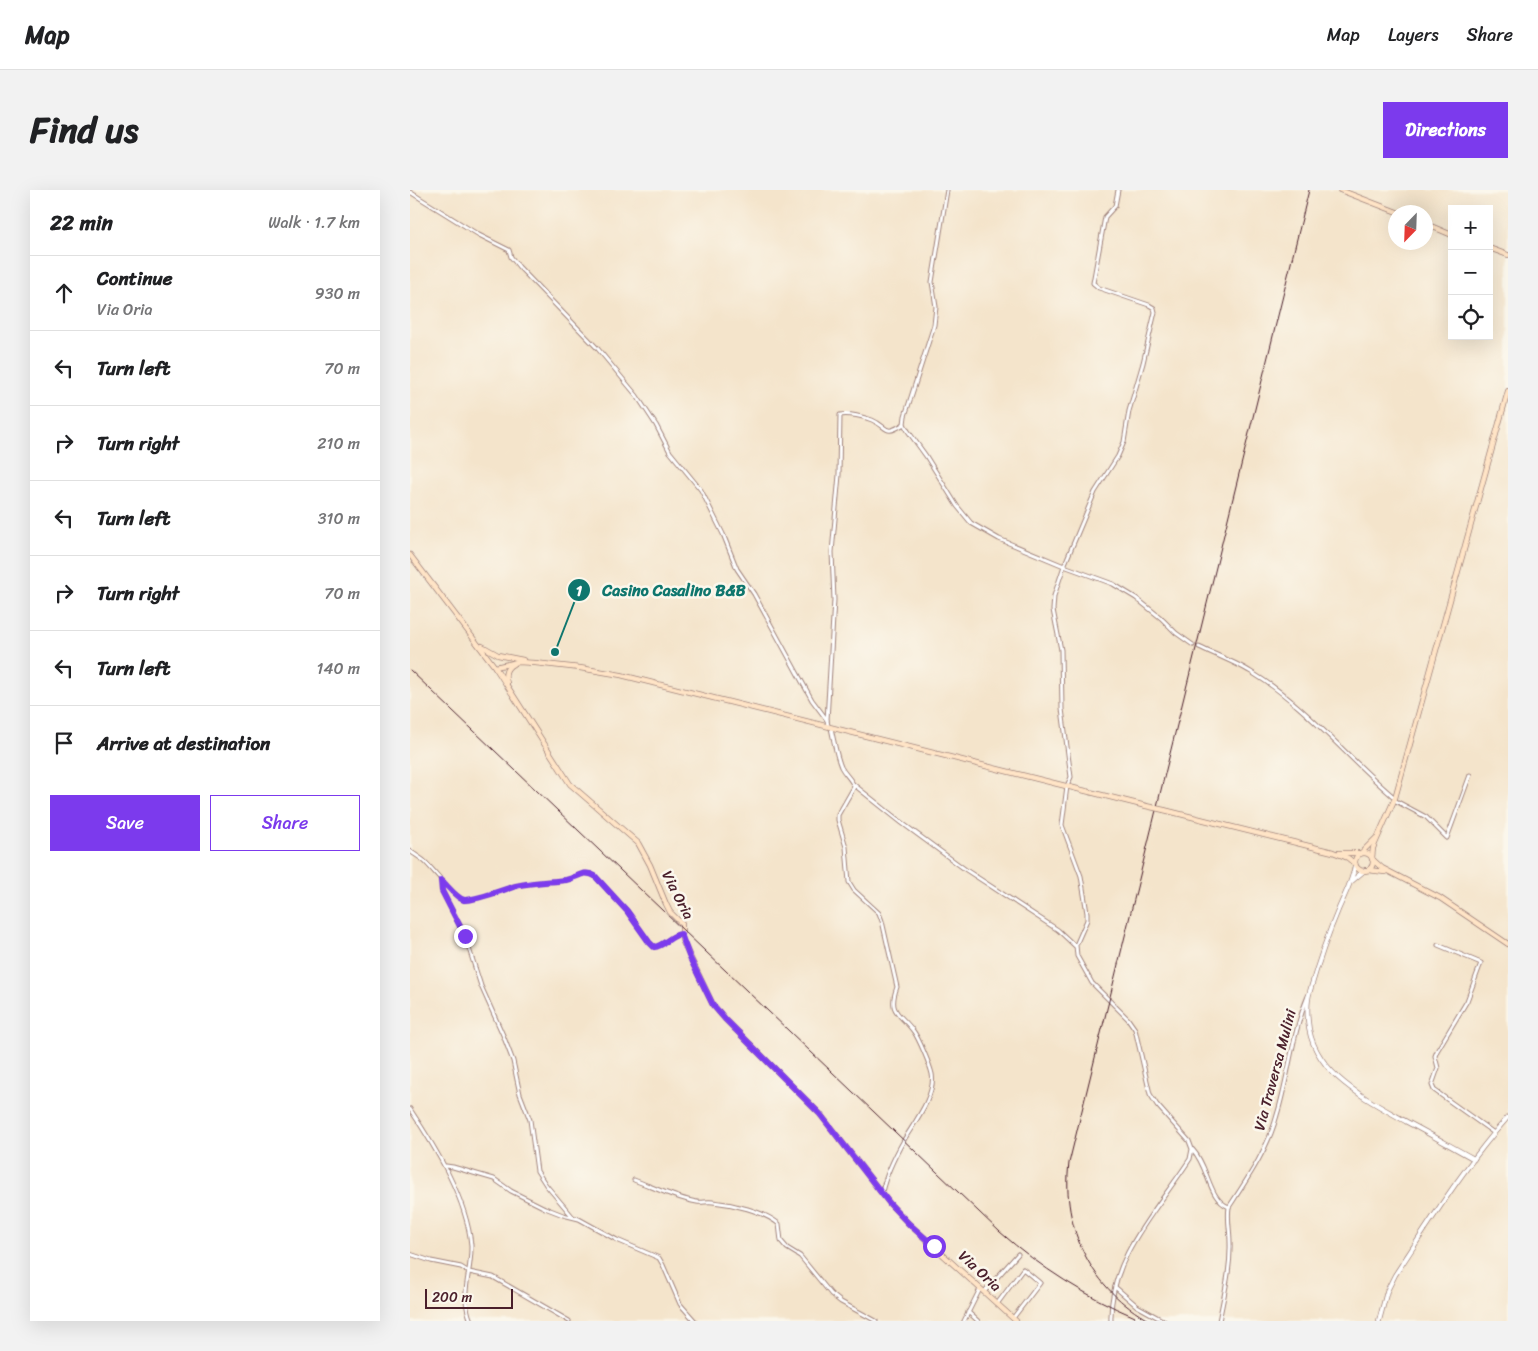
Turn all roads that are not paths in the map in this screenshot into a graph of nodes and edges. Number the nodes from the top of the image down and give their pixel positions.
1 (947, 190) edge
2 (1118, 190) edge
3 (1340, 190) edge
4 (410, 192) edge
5 (1388, 209) edge
6 (1433, 227) edge
7 (1448, 233) edge
8 (1493, 249) edge
9 (1508, 255) edge
10 (1508, 391) edge
11 (904, 424) junction
12 (410, 555) edge
13 (1064, 566) junction
14 (477, 643) junction
15 (1193, 645) dead end
16 (1199, 647) dead end
17 (506, 658) junction
18 (518, 662) junction
19 (494, 666) junction
20 (562, 666) junction
21 (509, 689) junction
22 (827, 720) junction
23 (830, 727) junction
24 (1470, 776) dead end
25 (853, 784) junction
26 (1067, 786) junction
27 (1394, 799) junction
28 (1380, 833) junction
29 (410, 851) edge
30 (1333, 852) junction
31 (1360, 853) junction
32 (1372, 858) junction
33 (1355, 865) junction
34 (1366, 870) junction
35 (1394, 874) junction
36 (441, 880) junction
37 (1349, 885) junction
38 (681, 934) junction
39 (1508, 944) edge
40 (1438, 945) dead end
41 (1076, 947) junction
42 (1309, 993) junction
43 (410, 1109) edge
44 (1508, 1117) edge
45 (1494, 1133) junction
46 (1192, 1149) junction
47 (1474, 1159) junction
48 (446, 1166) junction
49 (634, 1180) dead end
50 (882, 1193) junction
51 (1229, 1207) junction
52 (573, 1218) junction
53 (410, 1254) edge
54 (1018, 1254) dead end
55 (469, 1272) junction
56 (1115, 1287) junction
57 (982, 1290) junction
58 (997, 1304) junction
59 (968, 1312) junction
60 (1014, 1320) edge
61 (471, 1321) edge
62 (570, 1321) edge
63 (695, 1321) edge
64 (876, 1321) edge
65 (964, 1321) edge
66 (978, 1321) edge
67 (1111, 1321) edge
68 (1164, 1321) edge
69 (1219, 1321) edge
70 (1378, 1321) edge

1 - 11 street
2 - 13 street
3 - 5 main road
4 - 22 street
6 - 7 main road
8 - 9 main road
10 - 27 main road
11 - 13 street
11 - 22 street
12 - 14 main road, Via Oria
13 - 15 street
13 - 26 street
14 - 17 main road
14 - 19 main road, Via Oria
16 - 27 street
17 - 19 main road
17 - 20 main road
18 - 19 main road
18 - 20 main road
18 - 21 main road
19 - 21 main road, Via Oria
20 - 23 main road
21 - 38 main road, Via Oria
22 - 23 street
23 - 25 street
23 - 26 main road
24 - 27 street
25 - 41 street
25 - 50 street
26 - 30 main road, bridge
26 - 41 street
27 - 28 main road
28 - 31 main road
28 - 32 main road
29 - 36 street
30 - 31 main road
30 - 33 main road
31 - 32 main road
31 - 33 main road
32 - 34 main road
32 - 35 main road
33 - 34 main road
33 - 37 street
34 - 35 main road
34 - 37 street
35 - 39 main road
36 - 38 street
36 - 52 street
37 - 42 street
38 - 50 main road, Via Oria
40 - 45 street
41 - 46 street
42 - 47 street
42 - 51 street, Via Traversa Mulini
43 - 48 street
44 - 45 street
45 - 47 street
46 - 51 street
46 - 56 street
47 - 70 street
48 - 52 street
48 - 55 street
49 - 64 street
50 - 57 main road, Via Oria
51 - 69 street
52 - 63 street
53 - 55 street
54 - 57 street
55 - 61 street
55 - 62 street
56 - 67 street
56 - 68 street
57 - 58 main road, Via Oria
57 - 59 street
58 - 60 main road, Via Oria
58 - 60 street
59 - 65 street
59 - 66 street

